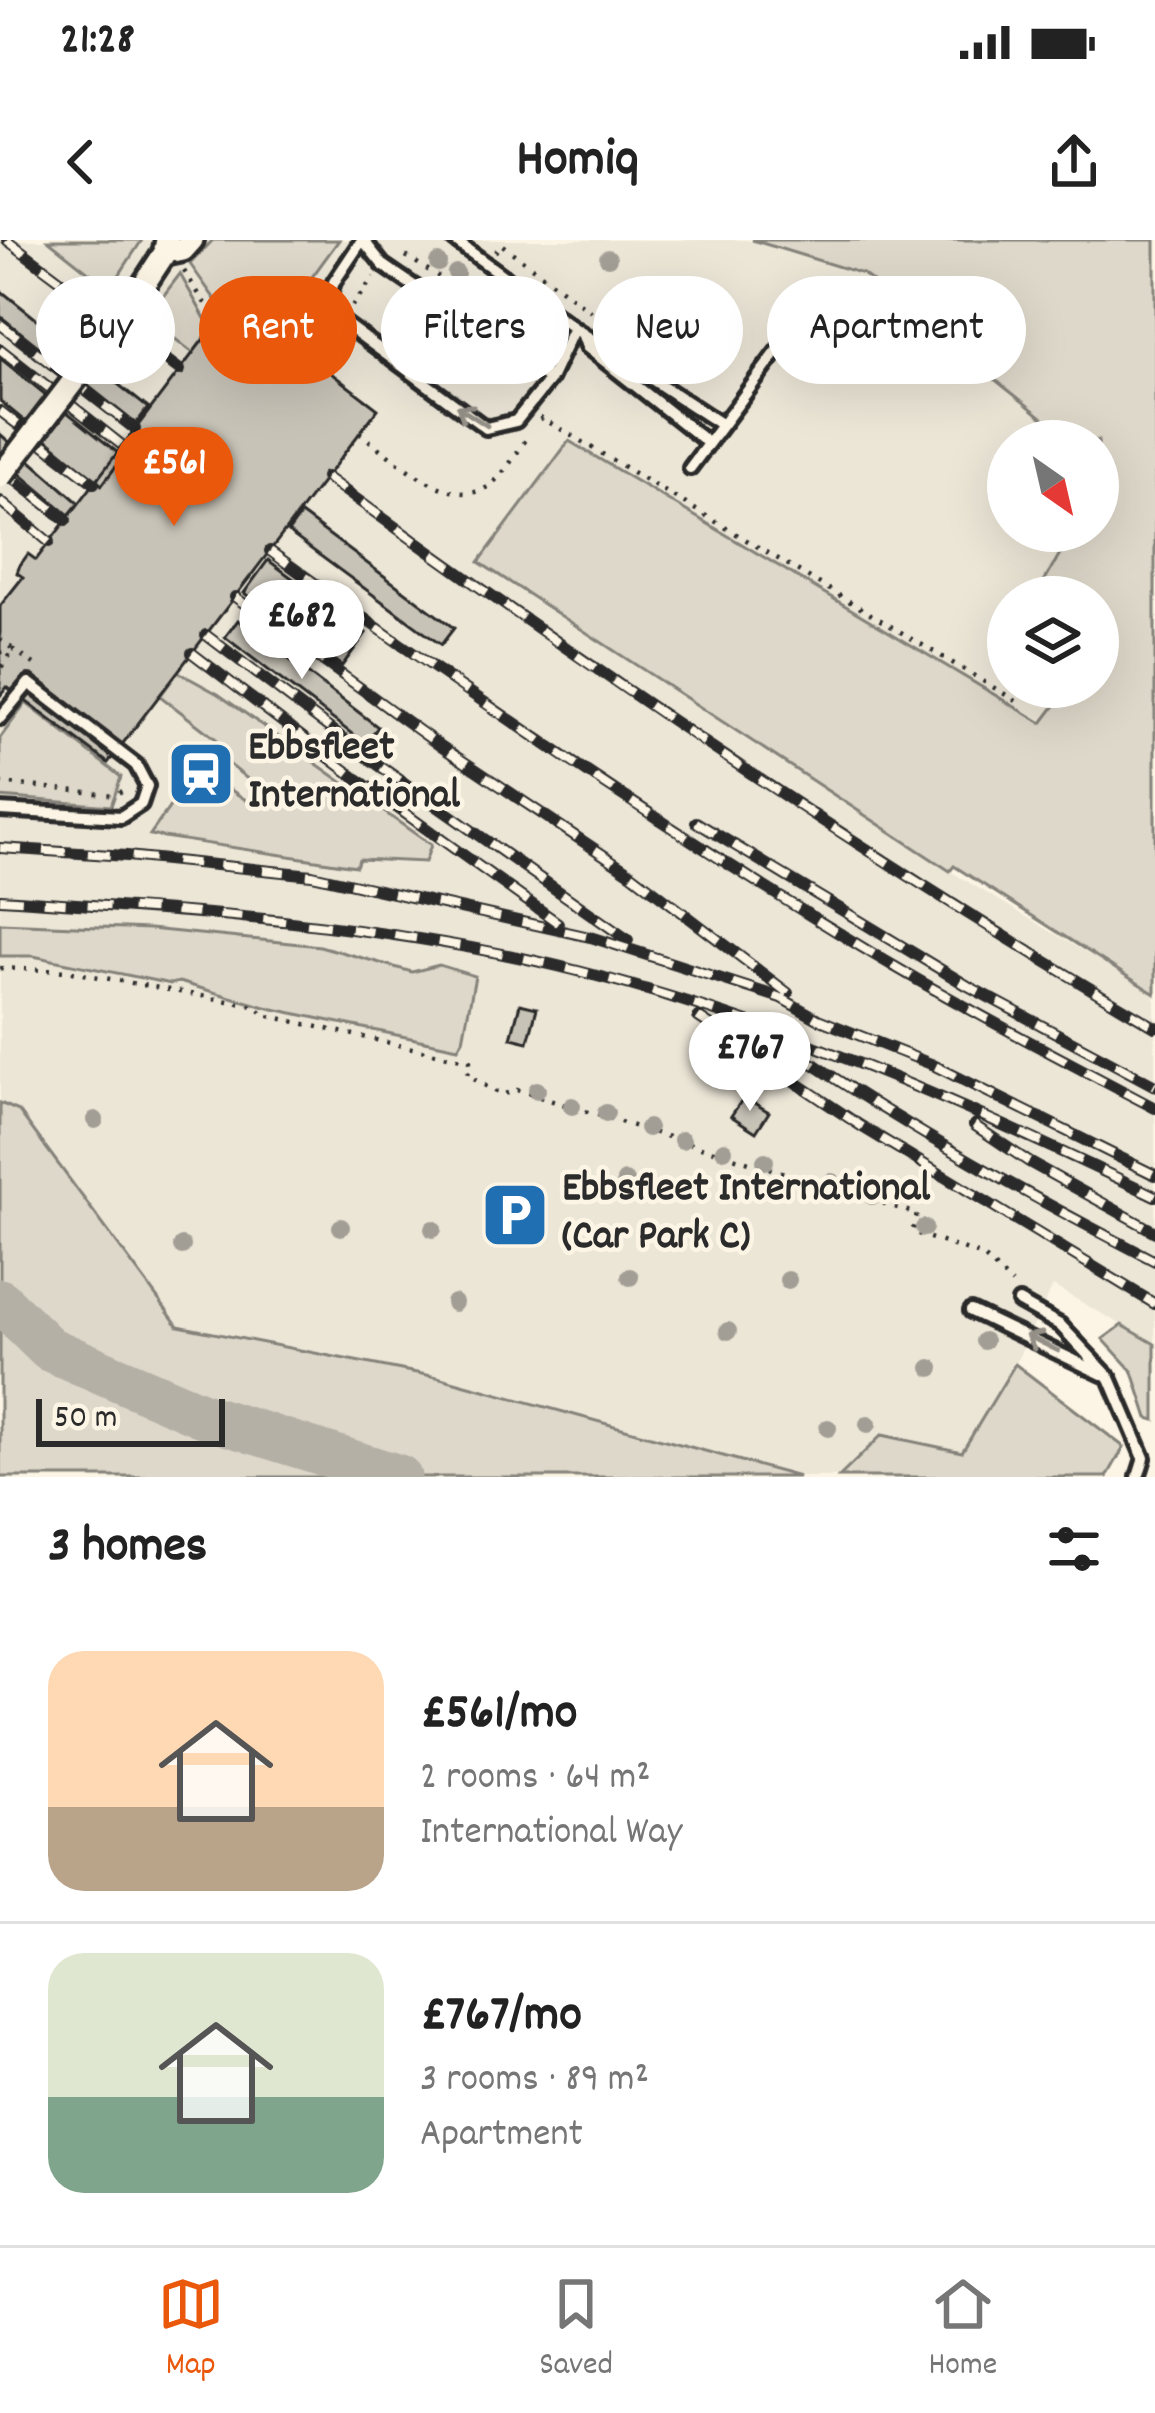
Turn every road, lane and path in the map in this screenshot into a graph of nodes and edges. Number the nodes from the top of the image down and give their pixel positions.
1 (192, 240) edge
2 (362, 240) edge
3 (454, 240) edge
4 (170, 253) edge
5 (487, 263) junction
6 (383, 265) junction
7 (338, 276) edge
8 (399, 276) edge
9 (199, 296) edge
10 (357, 300) edge
11 (593, 314) edge
12 (578, 330) junction
13 (569, 346) edge
14 (767, 365) edge
15 (426, 384) edge
16 (546, 384) edge
17 (722, 425) junction
18 (359, 433) dead end
19 (708, 443) junction
20 (689, 468) dead end
21 (0, 476) edge
22 (0, 640) edge
23 (14, 650) junction
24 (0, 653) edge
25 (0, 669) edge
26 (46, 673) dead end
27 (987, 684) edge
28 (0, 718) edge
29 (121, 777) dead end
30 (0, 783) edge
31 (0, 810) edge
32 (0, 968) edge
33 (1015, 1286) dead end
34 (1019, 1302) dead end
35 (971, 1311) dead end
36 (1110, 1378) junction
37 (1138, 1477) edge

1 - 4 street
2 - 6 lane
2 - 7 lane
3 - 5 lane
4 - 9 path
4 - 21 street, bridge
5 - 6 path
5 - 11 path
5 - 12 lane
6 - 8 lane
6 - 10 path
12 - 13 lane
12 - 17 lane
12 - 19 lane
14 - 17 lane
16 -> 15 lane
17 - 19 lane
18 - 27 path
19 - 20 lane
22 - 23 path
23 - 24 path
23 - 25 path
23 - 26 path
28 - 31 lane
29 - 30 path
32 - 33 path
34 - 36 lane
36 -> 35 lane
36 - 37 lane

